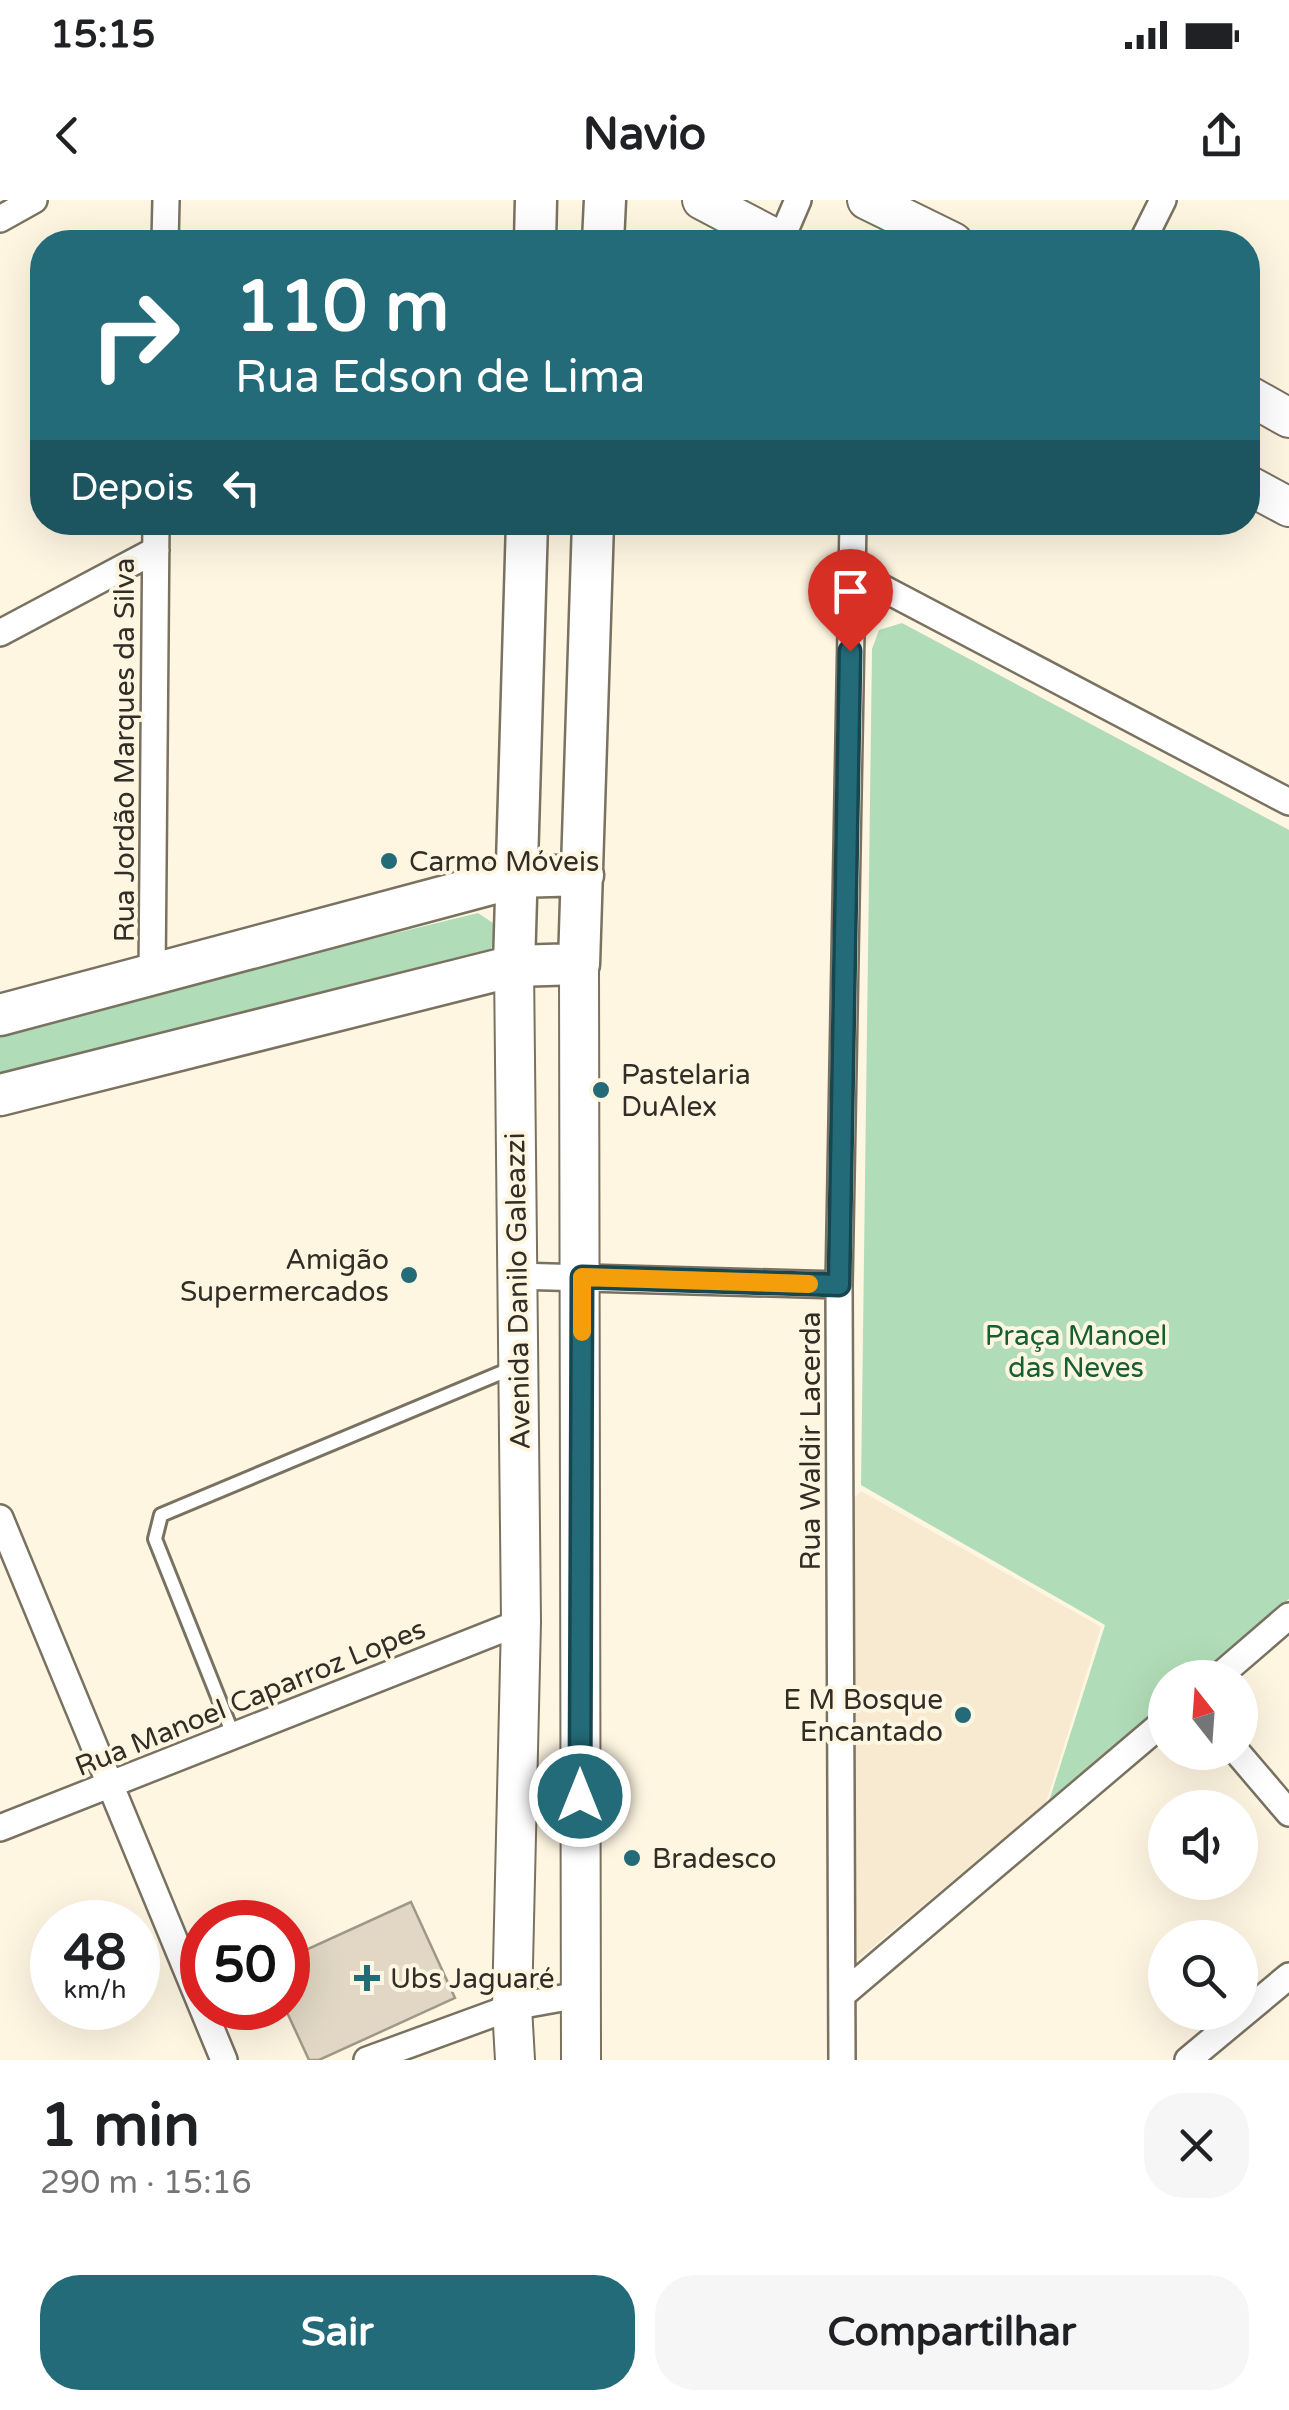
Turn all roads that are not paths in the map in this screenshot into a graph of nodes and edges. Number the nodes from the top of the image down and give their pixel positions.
1 (34, 200) edge
2 (166, 200) edge
3 (536, 200) edge
4 (606, 200) edge
5 (702, 200) edge
6 (798, 200) edge
7 (867, 200) edge
8 (1163, 200) edge
9 (0, 219) edge
10 (165, 230) edge
11 (535, 230) edge
12 (604, 230) edge
13 (758, 230) edge
14 (786, 230) edge
15 (929, 230) edge
16 (1148, 230) edge
17 (1260, 402) edge
18 (1289, 418) edge
19 (1260, 491) edge
20 (1289, 507) edge
21 (156, 535) edge
22 (527, 535) edge
23 (594, 535) edge
24 (853, 535) edge
25 (156, 550) junction
26 (852, 572) junction
27 (0, 634) edge
28 (1289, 802) edge
29 (583, 875) junction
30 (517, 878) junction
31 (579, 964) junction
32 (514, 966) junction
33 (152, 977) junction
34 (0, 1015) edge
35 (0, 1095) edge
36 (516, 1276) junction
37 (582, 1277) junction
38 (839, 1285) junction
39 (517, 1366) junction
40 (0, 1518) edge
41 (1289, 1616) edge
42 (522, 1622) junction
43 (1238, 1660) edge
44 (1148, 1735) edge
45 (234, 1737) junction
46 (1252, 1770) edge
47 (110, 1784) junction
48 (1289, 1813) edge
49 (0, 1828) edge
50 (1289, 1976) edge
51 (579, 1995) junction
52 (842, 1995) junction
53 (512, 2007) junction
54 (224, 2060) edge
55 (367, 2060) edge
56 (515, 2060) edge
57 (581, 2060) edge
58 (842, 2060) edge
59 (1188, 2060) edge

1 - 9 street
2 - 10 street
3 - 11 main road
4 - 12 main road
5 - 13 main road
6 - 14 street
7 - 15 main road
8 - 16 street
17 - 18 main road
19 - 20 main road
21 - 25 street, Rua Jordão Marques da Silva
22 - 30 main road, Avenida Danilo Galeazzi
23 - 29 main road
24 - 26 street, Rua Waldir Lacerda
25 - 27 street
25 - 33 street, Rua Jordão Marques da Silva
26 - 28 street
26 - 38 street, Rua Waldir Lacerda
29 - 30 main road
29 - 31 main road
30 - 32 main road, Avenida Danilo Galeazzi
30 - 33 main road
31 - 32 main road
31 - 37 main road
32 - 35 main road
32 - 36 main road, Avenida Danilo Galeazzi
33 - 34 main road
36 - 37 street
36 - 39 main road, Avenida Danilo Galeazzi
37 - 38 street
37 - 51 main road
38 - 52 street, Rua Waldir Lacerda
39 - 42 main road, Avenida Danilo Galeazzi
39 - 45 lane
40 - 47 street
41 - 43 street
42 - 45 street, Rua Manoel Caparroz Lopes
42 - 53 main road, Avenida Danilo Galeazzi
44 - 52 street
45 - 47 street, Rua Manoel Caparroz Lopes
46 - 48 street
47 - 49 street, Rua Manoel Caparroz Lopes
47 - 54 street
50 - 59 street
51 - 53 street
51 - 57 main road
52 - 58 street, Rua Waldir Lacerda
53 - 55 street
53 - 56 main road, Avenida Danilo Galeazzi

